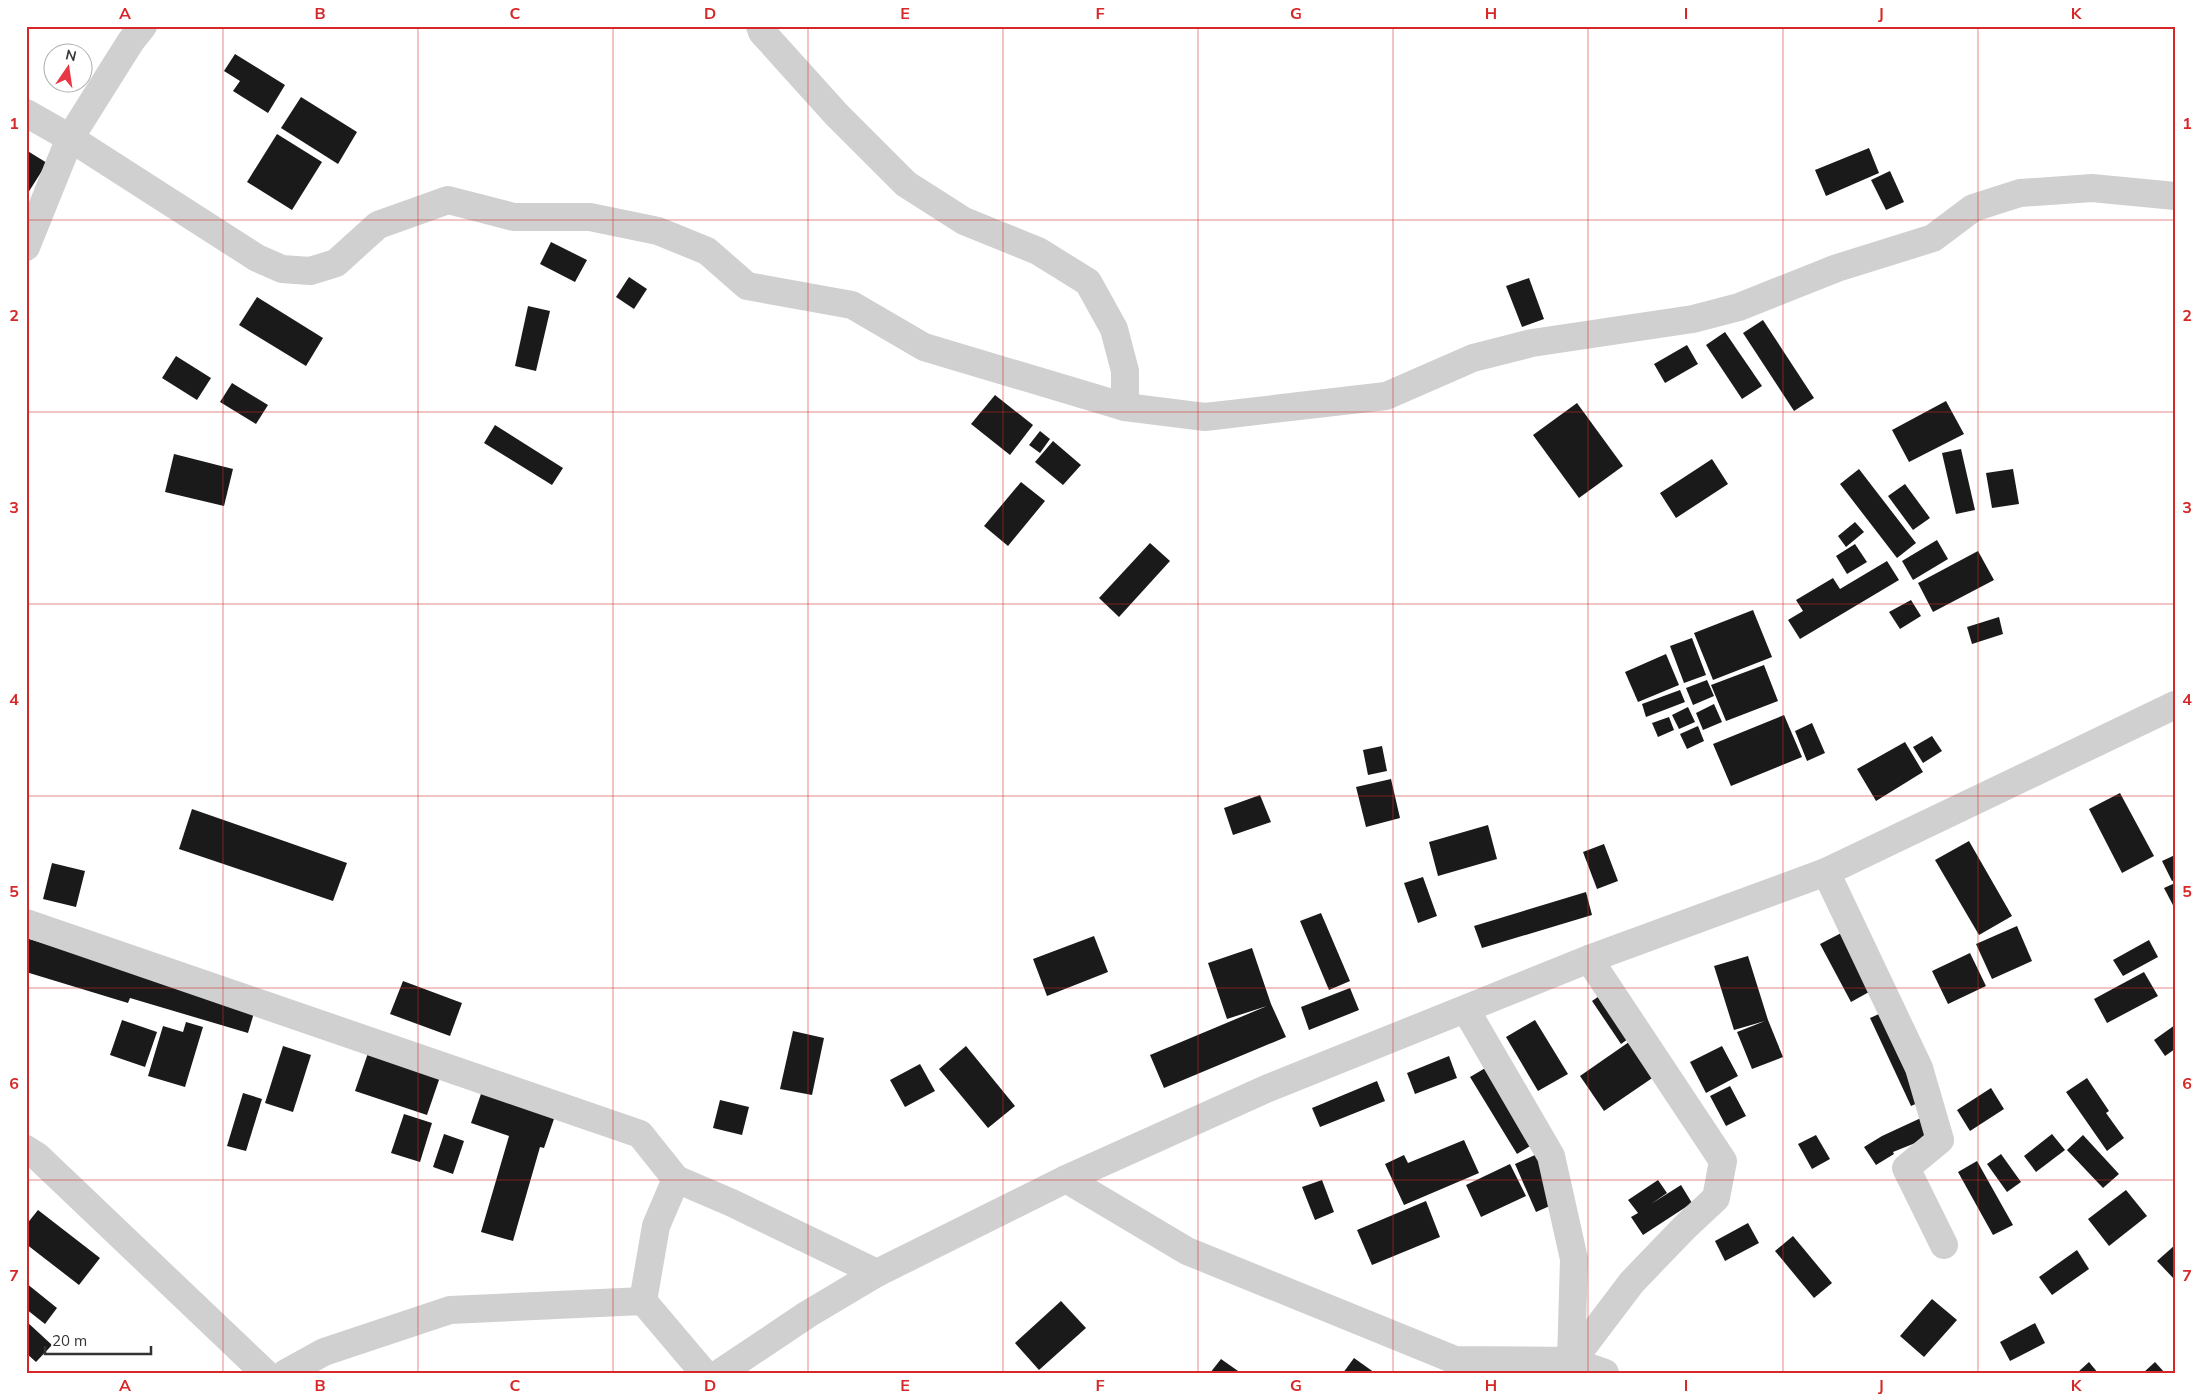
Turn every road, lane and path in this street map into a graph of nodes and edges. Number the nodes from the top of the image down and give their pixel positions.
1 (143, 26) edge
2 (760, 26) edge
3 (26, 113) edge
4 (70, 138) junction
5 (2175, 196) edge
6 (26, 246) edge
7 (1125, 407) junction
8 (2175, 705) edge
9 (1826, 872) junction
10 (26, 923) edge
11 (1590, 959) junction
12 (1466, 1010) junction
13 (30, 1159) edge
14 (676, 1179) junction
15 (1066, 1179) junction
16 (1944, 1246) dead end
17 (877, 1273) junction
18 (643, 1301) junction
19 (1567, 1367) edge
20 (265, 1373) edge
21 (286, 1373) edge
22 (704, 1373) edge
23 (720, 1373) edge
24 (1605, 1373) edge

1 - 4 street
2 - 7 street
3 - 4 street
4 - 6 street
4 - 7 street
5 - 7 street
8 - 9 street
9 - 11 street
9 - 16 street
10 - 14 street
11 - 12 street
11 - 19 street
12 - 15 street
12 - 19 street
13 - 20 street
14 - 17 street
14 - 18 street
15 - 17 street
15 - 19 street
17 - 23 street
18 - 21 street
18 - 22 street
19 - 24 street

